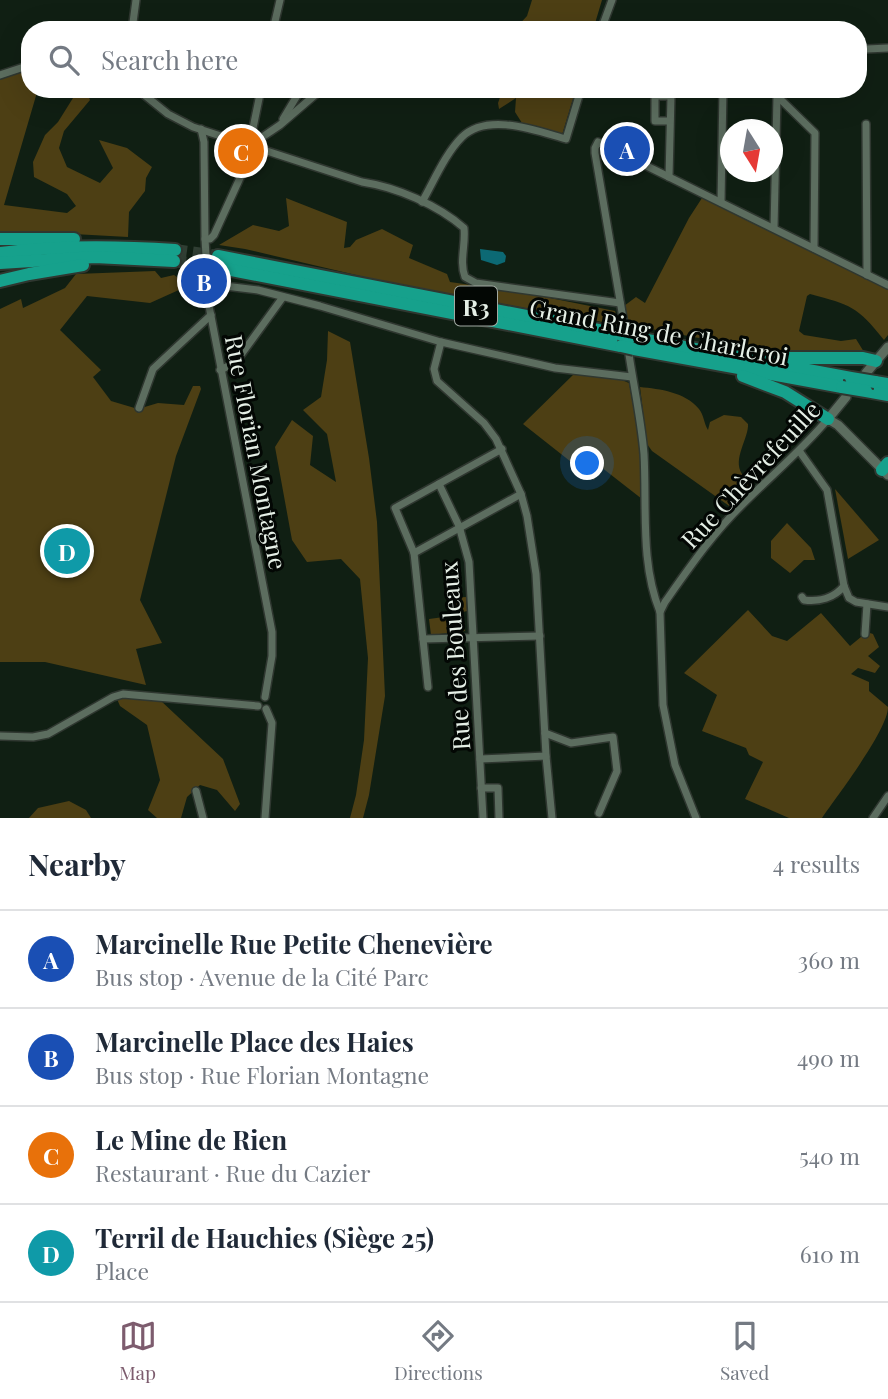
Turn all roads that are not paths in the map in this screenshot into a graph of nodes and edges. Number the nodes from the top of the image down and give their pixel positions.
1 (136, 0) edge
2 (280, 0) edge
3 (612, 0) edge
4 (133, 21) edge
5 (275, 21) edge
6 (604, 21) edge
7 (888, 48) edge
8 (867, 49) dead end
9 (21, 68) edge
10 (0, 75) edge
11 (148, 98) edge
12 (259, 98) edge
13 (296, 98) edge
14 (312, 98) edge
15 (578, 98) edge
16 (723, 98) edge
17 (777, 98) edge
18 (779, 98) edge
19 (670, 121) dead end
20 (866, 124) dead end
21 (279, 125) junction
22 (201, 129) junction
23 (249, 146) junction
24 (669, 177) junction
25 (422, 202) junction
26 (721, 202) junction
27 (774, 228) junction
28 (0, 239) edge
29 (205, 239) junction
30 (130, 247) junction
31 (814, 248) junction
32 (0, 253) edge
33 (145, 260) junction
34 (217, 262) tunnel mouth
35 (0, 263) edge
36 (867, 275) junction
37 (0, 281) edge
38 (208, 284) junction
39 (888, 285) edge
40 (283, 297) junction
41 (620, 303) junction
42 (211, 315) junction
43 (626, 341) junction
44 (441, 342) junction
45 (888, 347) edge
46 (750, 360) junction
47 (876, 361) junction
48 (718, 365) junction
49 (220, 370) junction
50 (632, 377) junction
51 (874, 382) edge
52 (846, 387) junction
53 (888, 395) edge
54 (139, 408) dead end
55 (828, 419) junction
56 (502, 449) junction
57 (800, 452) junction
58 (886, 470) edge
59 (439, 484) junction
60 (521, 494) junction
61 (459, 526) junction
62 (414, 553) junction
63 (844, 586) junction
64 (802, 597) dead end
65 (867, 604) junction
66 (888, 607) edge
67 (660, 612) junction
68 (865, 634) dead end
69 (540, 636) junction
70 (474, 638) junction
71 (424, 639) junction
72 (428, 687) dead end
73 (265, 697) junction
74 (258, 706) junction
75 (266, 709) junction
76 (545, 733) junction
77 (0, 736) edge
78 (546, 756) junction
79 (480, 759) junction
80 (481, 788) junction
81 (196, 791) dead end
82 (888, 796) edge
83 (599, 813) dead end
84 (203, 818) edge
85 (265, 818) edge
86 (483, 818) edge
87 (499, 818) edge
88 (552, 818) edge
89 (696, 818) edge
90 (873, 818) edge

1 - 4 street
2 - 5 street
3 - 6 street
7 - 8 street
9 - 10 street
11 - 22 street
12 - 23 street
13 - 21 street
14 - 21 street
15 - 25 street
16 - 26 street
17 - 27 street
18 - 31 street
19 - 24 street
20 - 36 street
21 - 23 street
22 - 23 street
22 - 29 street, Rue Florian Montagne
23 - 25 street
23 - 29 street
24 - 26 street
24 - 41 street
25 - 41 street
26 - 27 street
27 - 31 street
28 - 30 highway
29 - 38 street, Rue Florian Montagne
30 - 32 highway
30 - 33 highway
31 - 36 street
33 - 35 highway
33 - 37 highway
34 - 43 highway, Grand Ring de Charleroi / R3
36 - 39 street
38 - 40 street
38 - 42 street, Rue Florian Montagne
40 - 44 street
40 - 49 street
41 - 50 street
42 - 49 street, Rue Florian Montagne
42 - 54 street
43 - 46 highway, Grand Ring de Charleroi / R3
43 - 48 highway, Grand Ring de Charleroi / R3
44 - 50 street
44 - 56 street
45 - 47 street
46 - 47 highway
46 - 52 highway, Grand Ring de Charleroi / R3
47 - 51 street
48 - 52 highway, Grand Ring de Charleroi / R3
48 - 55 highway
49 - 73 street, Rue Florian Montagne
50 - 67 street
51 - 52 highway, Grand Ring de Charleroi / R3, bridge
51 - 53 highway, Grand Ring de Charleroi / R3
52 - 55 street, Rue Chèvrefeuille
55 - 57 street, Rue Chèvrefeuille
55 - 58 street
56 - 59 street
56 - 60 street
57 - 63 street
57 - 67 street, Rue Chèvrefeuille
59 - 61 street, Rue des Bouleaux
59 - 62 street
60 - 61 street
60 - 69 street
61 - 62 street
61 - 70 street, Rue des Bouleaux
62 - 71 street
63 - 64 street
63 - 65 street
65 - 66 street
65 - 68 street
67 - 89 street
69 - 70 street
69 - 76 street
70 - 71 street
70 - 79 street, Rue des Bouleaux
71 - 72 street
73 - 74 street
73 - 75 street
74 - 75 street
74 - 77 street
75 - 85 street
76 - 78 street
76 - 83 street
78 - 79 street
78 - 88 street
79 - 80 street, Rue des Bouleaux
80 - 86 street, Rue des Bouleaux
80 - 87 street
81 - 84 street
82 - 90 street

